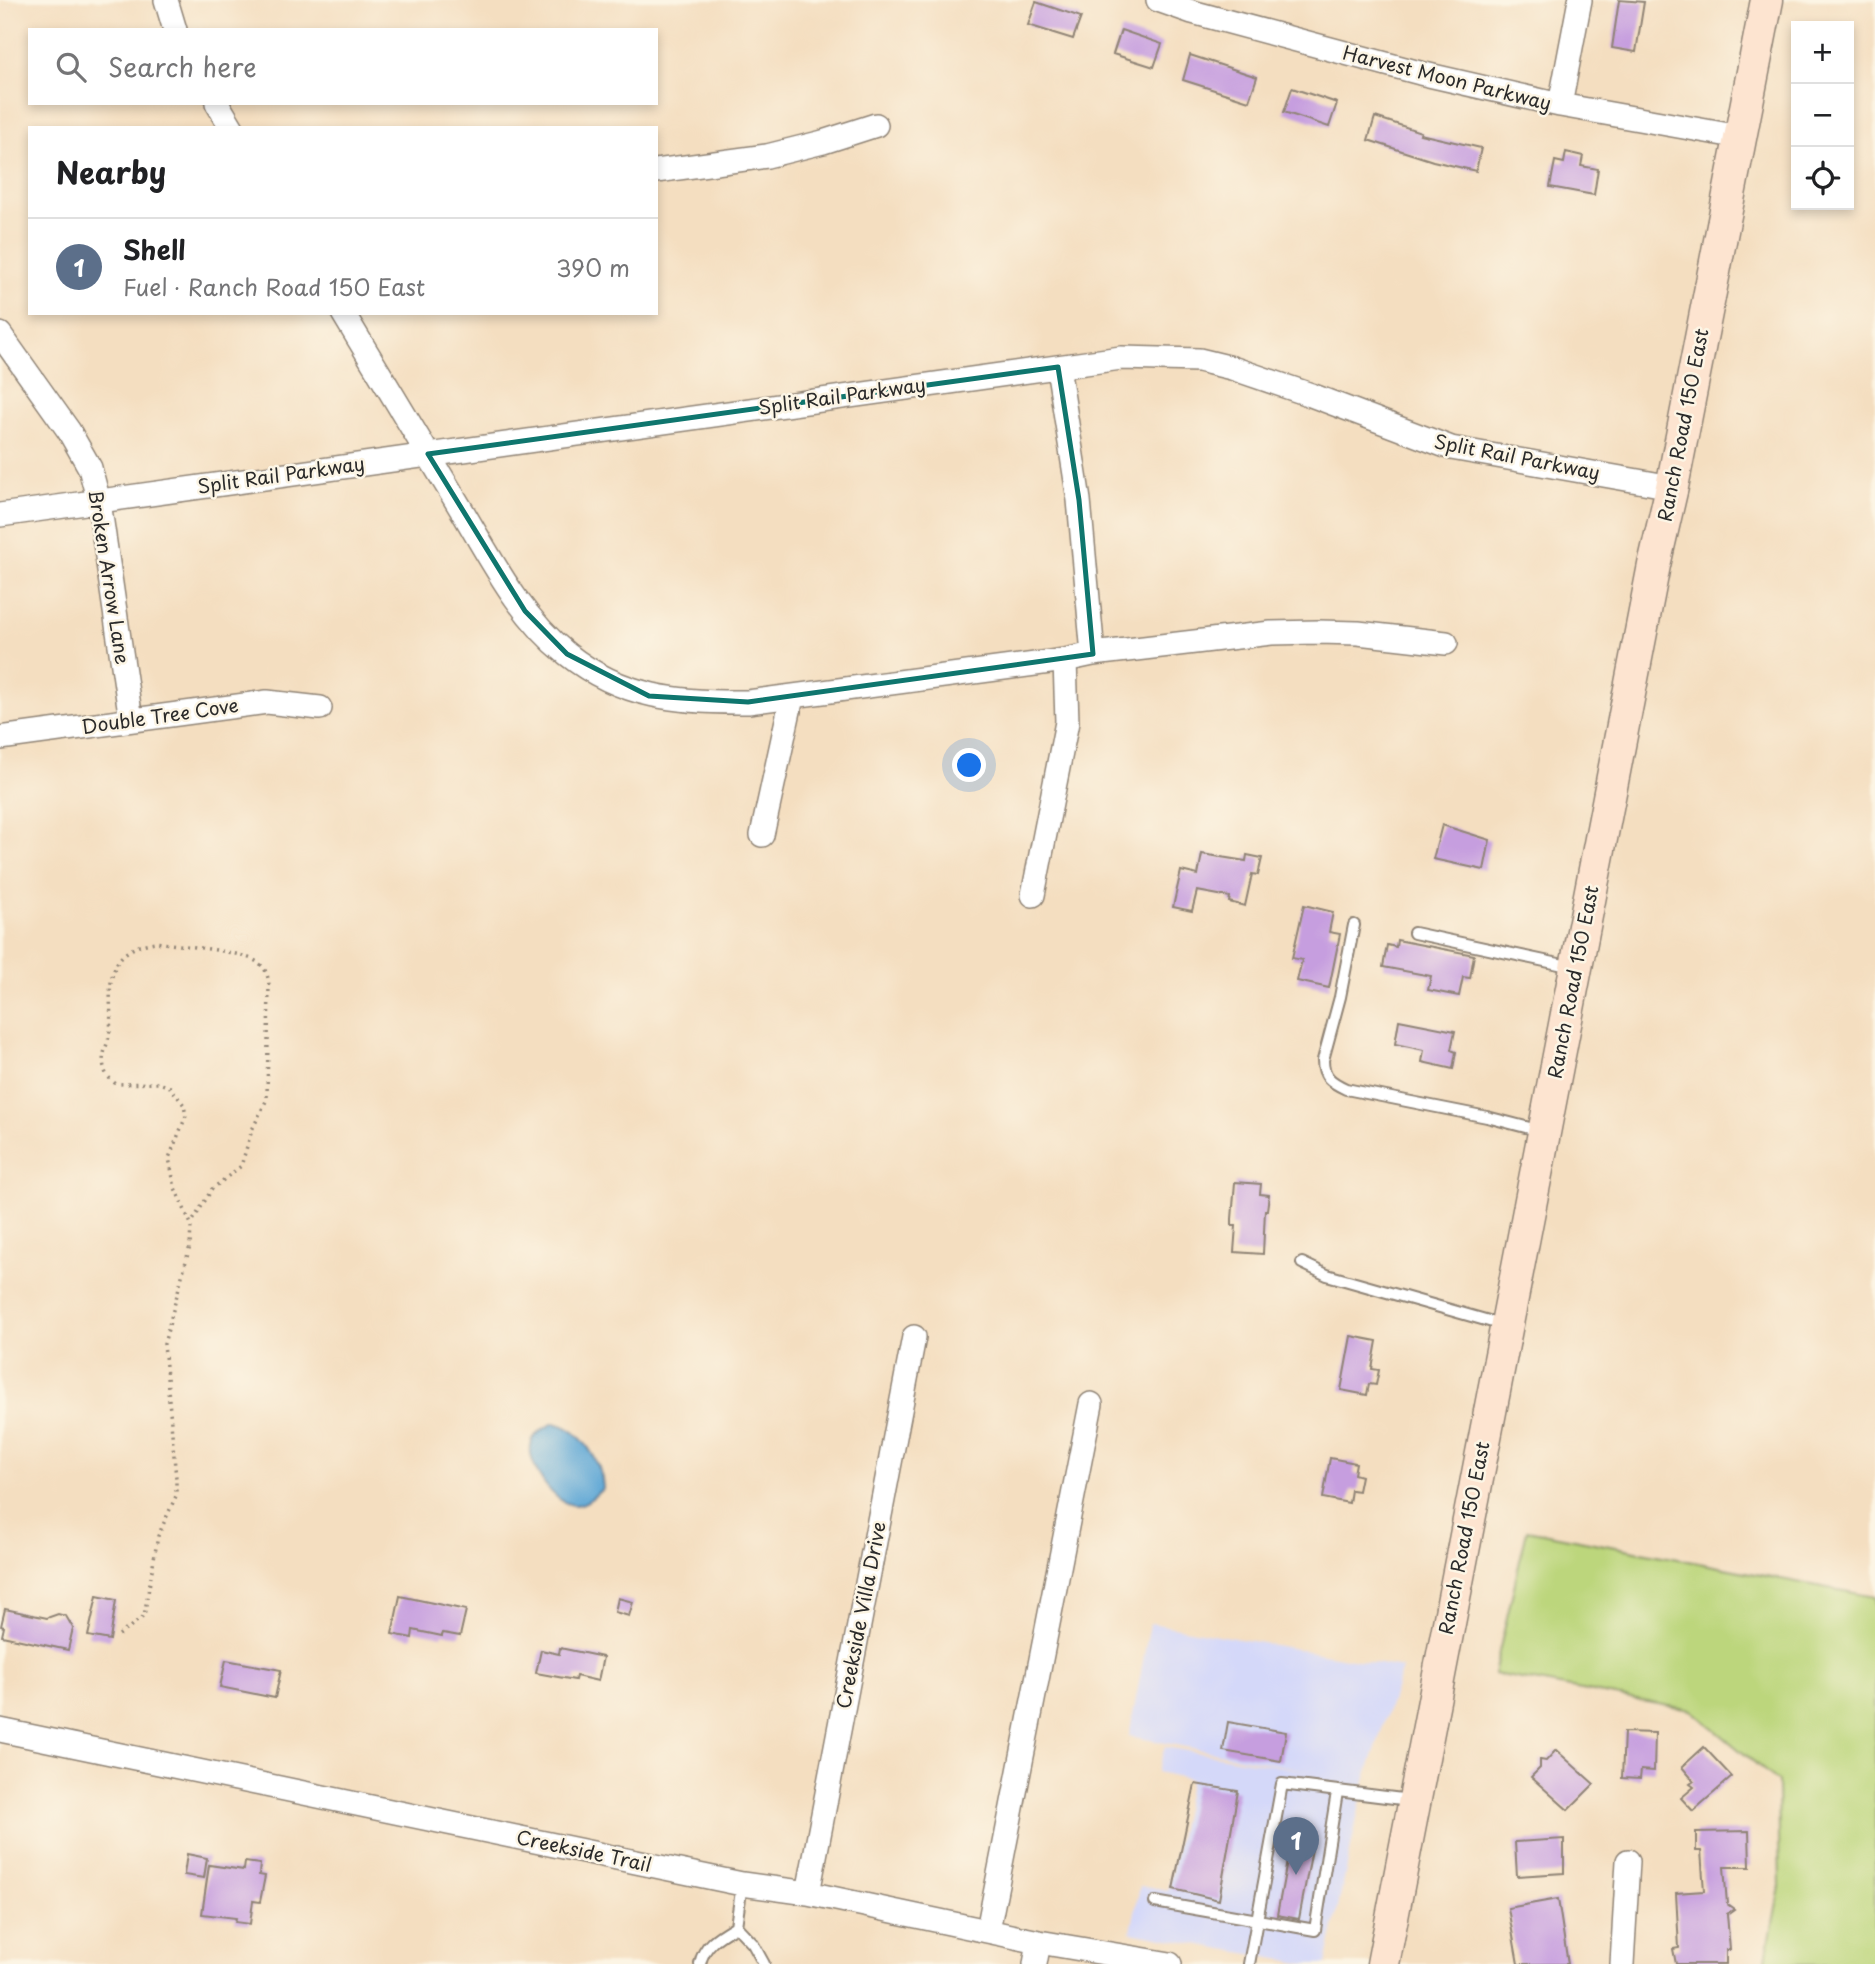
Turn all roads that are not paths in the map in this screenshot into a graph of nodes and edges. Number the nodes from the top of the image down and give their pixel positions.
1 (166, 0) edge
2 (1158, 0) edge
3 (1580, 0) edge
4 (1767, 0) edge
5 (174, 28) edge
6 (218, 105) edge
7 (1560, 105) junction
8 (876, 125) dead end
9 (231, 126) edge
10 (1740, 136) junction
11 (658, 170) edge
12 (344, 315) edge
13 (0, 334) edge
14 (1058, 367) junction
15 (428, 454) junction
16 (1672, 487) junction
17 (99, 502) junction
18 (0, 515) edge
19 (1446, 643) dead end
20 (1093, 654) junction
21 (1065, 660) junction
22 (792, 697) junction
23 (320, 708) dead end
24 (131, 720) junction
25 (0, 738) edge
26 (762, 835) dead end
27 (1033, 895) dead end
28 (1354, 925) dead end
29 (1414, 933) dead end
30 (1576, 968) junction
31 (1544, 1132) junction
32 (1303, 1263) dead end
33 (1506, 1326) junction
34 (914, 1336) dead end
35 (1091, 1404) dead end
36 (0, 1730) edge
37 (1337, 1792) junction
38 (1413, 1800) junction
39 (1628, 1861) dead end
40 (742, 1884) junction
41 (808, 1893) junction
42 (1155, 1902) dead end
43 (1258, 1920) junction
44 (736, 1926) junction
45 (988, 1930) junction
46 (1037, 1953) edge
47 (700, 1964) edge
48 (764, 1964) edge
49 (1170, 1964) edge
50 (1249, 1964) edge
51 (1383, 1964) edge
52 (1622, 1964) edge

1 - 5 street
2 - 7 street, Harvest Moon Parkway
3 - 7 street
4 - 10 main road, Ranch Road 150 East
6 - 9 street
7 - 10 street, Harvest Moon Parkway
8 - 11 street
10 - 16 main road, Ranch Road 150 East
12 - 15 street
13 - 17 street, Broken Arrow Lane
14 - 15 street, Split Rail Parkway
14 - 16 street, Split Rail Parkway
14 - 20 street
15 - 17 street, Split Rail Parkway
15 - 22 street
16 - 30 main road, Ranch Road 150 East
17 - 18 street, Split Rail Parkway
17 - 24 street, Broken Arrow Lane
19 - 20 street
20 - 21 street
21 - 22 street
21 - 27 street
22 - 26 street
23 - 24 street, Double Tree Cove
24 - 25 street, Double Tree Cove
28 - 31 lane
29 - 30 lane
30 - 31 main road, Ranch Road 150 East
31 - 33 main road, Ranch Road 150 East
32 - 33 lane
33 - 38 main road, Ranch Road 150 East
34 - 41 street, Creekside Villa Drive
35 - 45 street
36 - 40 street, Creekside Trail
37 - 38 lane
37 - 43 lane
37 - 43 lane
38 - 51 main road, Ranch Road 150 East
39 - 52 street
40 - 41 street, Creekside Trail
40 - 44 lane
41 - 45 street, Creekside Trail
42 - 43 lane
43 - 50 lane
44 - 47 lane
44 - 48 lane
45 - 46 street, Creekside Trail
46 - 49 street, Creekside Trail

